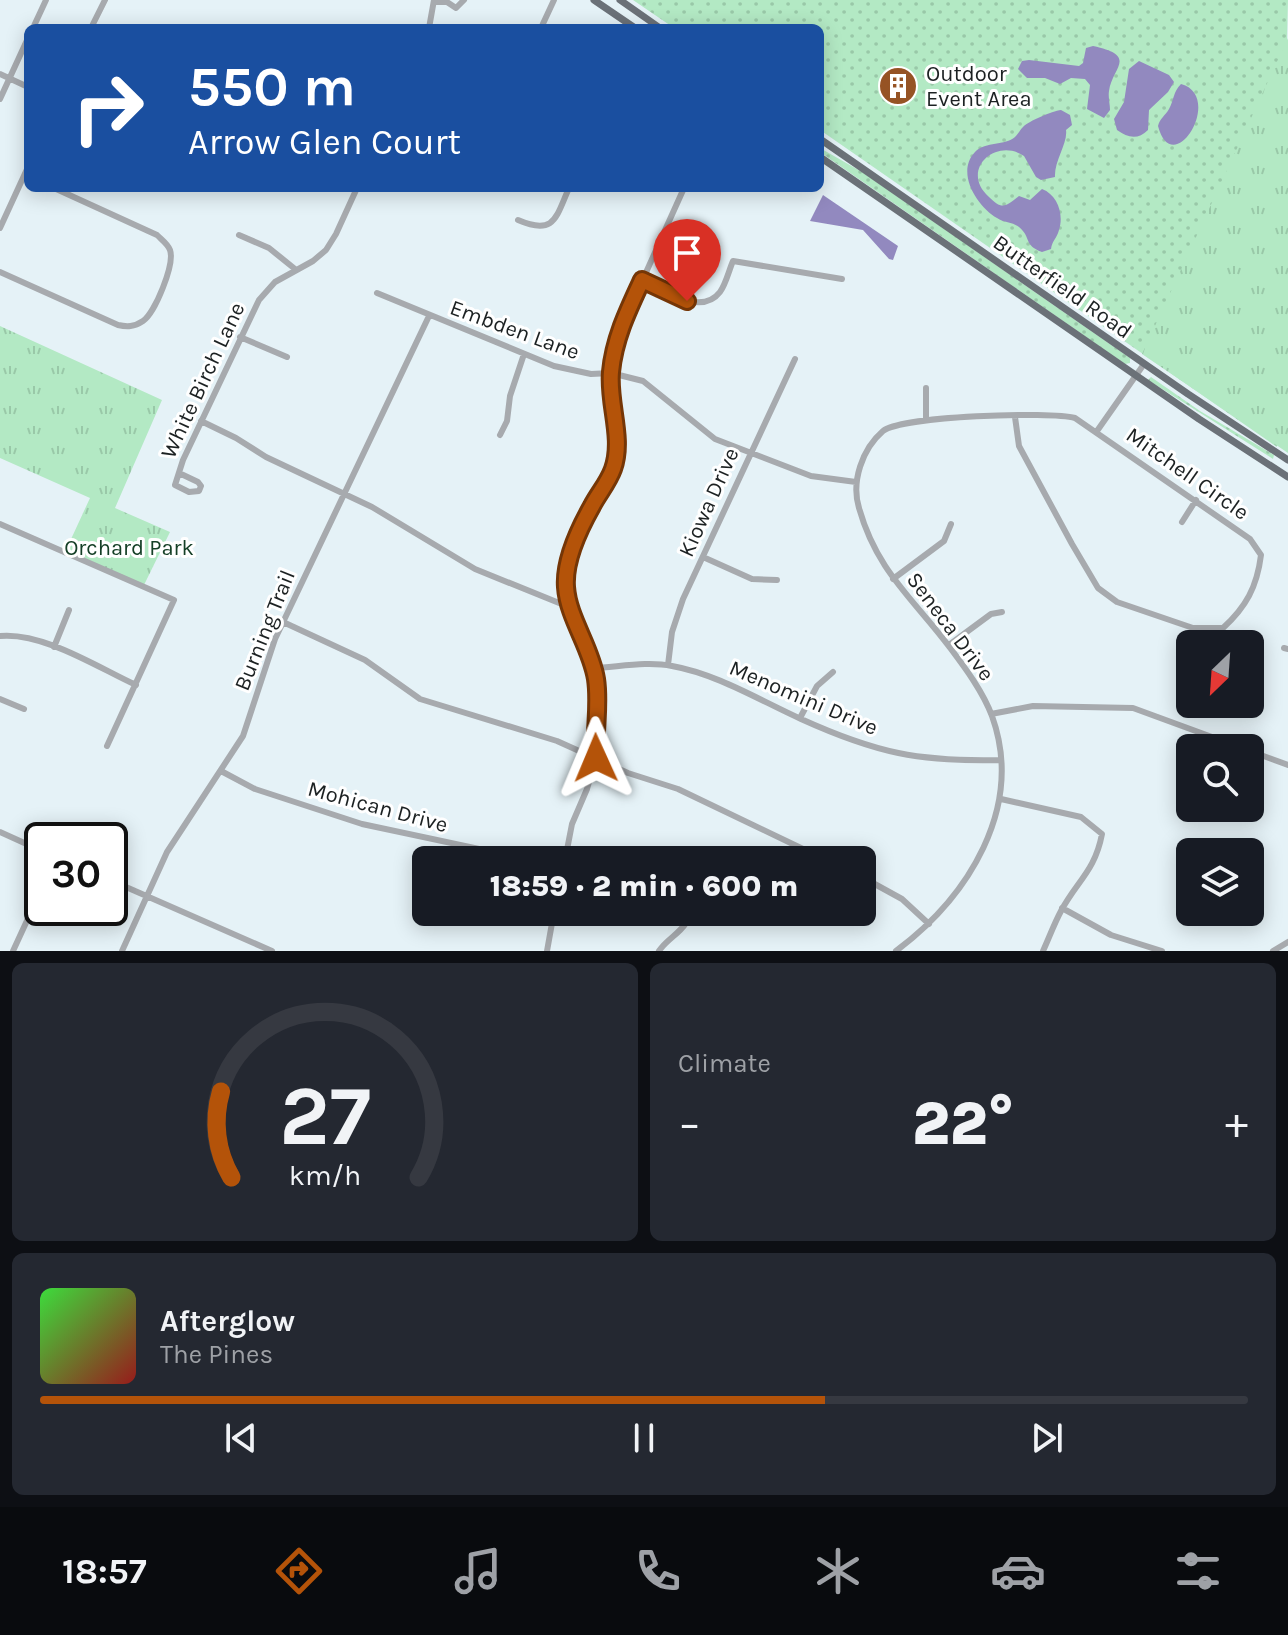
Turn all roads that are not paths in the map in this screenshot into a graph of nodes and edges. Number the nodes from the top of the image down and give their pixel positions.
1 (46, 0) edge
2 (105, 0) edge
3 (464, 0) edge
4 (554, 0) edge
5 (594, 0) edge
6 (620, 0) edge
7 (434, 1) edge
8 (447, 1) edge
9 (35, 24) edge
10 (93, 24) edge
11 (430, 24) edge
12 (543, 24) edge
13 (629, 24) edge
14 (654, 24) edge
15 (24, 47) edge
16 (0, 74) edge
17 (10, 78) junction
18 (24, 85) edge
19 (0, 99) edge
20 (824, 142) edge
21 (824, 160) edge
22 (24, 179) edge
23 (62, 192) edge
24 (354, 192) edge
25 (567, 192) edge
26 (682, 192) edge
27 (518, 220) dead end
28 (0, 228) edge
29 (239, 235) dead end
30 (295, 269) junction
31 (0, 272) edge
32 (842, 279) dead end
33 (642, 280) junction
34 (377, 293) dead end
35 (429, 316) junction
36 (240, 337) junction
37 (524, 354) junction
38 (287, 357) dead end
39 (795, 359) dead end
40 (1144, 364) junction
41 (611, 373) junction
42 (1136, 376) junction
43 (926, 388) dead end
44 (1015, 417) junction
45 (926, 420) junction
46 (201, 421) junction
47 (1097, 431) junction
48 (500, 435) dead end
49 (749, 454) junction
50 (1288, 460) edge
51 (179, 473) junction
52 (1288, 477) edge
53 (856, 482) junction
54 (343, 493) junction
55 (1196, 500) junction
56 (1182, 522) dead end
57 (0, 524) edge
58 (951, 524) dead end
59 (703, 557) junction
60 (893, 579) junction
61 (777, 580) dead end
62 (569, 607) junction
63 (69, 610) dead end
64 (1002, 612) dead end
65 (283, 622) junction
66 (0, 636) edge
67 (949, 645) junction
68 (54, 647) junction
69 (668, 665) junction
70 (593, 668) junction
71 (833, 672) dead end
72 (136, 685) junction
73 (0, 699) edge
74 (24, 709) dead end
75 (991, 714) junction
76 (800, 718) junction
77 (1204, 734) edge
78 (107, 746) dead end
79 (1264, 756) edge
80 (596, 758) junction
81 (1001, 760) junction
82 (1288, 765) edge
83 (221, 771) junction
84 (1001, 799) junction
85 (0, 832) edge
86 (24, 843) edge
87 (465, 846) edge
88 (568, 846) edge
89 (797, 846) edge
90 (876, 885) edge
91 (128, 888) edge
92 (146, 896) junction
93 (1062, 908) junction
94 (929, 924) junction
95 (25, 926) edge
96 (551, 926) edge
97 (684, 926) edge
98 (1288, 942) edge
99 (13, 951) edge
100 (122, 951) edge
101 (272, 951) edge
102 (547, 951) edge
103 (659, 951) edge
104 (896, 951) edge
105 (1043, 951) edge
106 (1162, 951) edge
107 (1273, 951) edge

1 - 9 street
2 - 10 street
3 - 8 street
4 - 12 street
5 - 13 main road
6 - 14 main road
7 - 8 street
7 - 11 street
15 - 17 street
16 - 17 street
17 - 18 street
17 - 19 street
20 - 40 main road, Butterfield Road
21 - 42 main road, Butterfield Road
22 - 28 street
23 - 31 street
24 - 30 street, White Birch Lane
25 - 27 street
26 - 33 street
29 - 30 street
30 - 36 street, White Birch Lane
32 - 33 street
33 - 41 street
34 - 35 street, Embden Lane
35 - 37 street, Embden Lane
35 - 54 street, Burning Trail
36 - 38 street
36 - 46 street, White Birch Lane
37 - 41 street, Embden Lane
37 - 48 street
39 - 49 street, Kiowa Drive
40 - 42 street
40 - 50 main road, Butterfield Road
41 - 49 street, Embden Lane
41 - 62 street
42 - 47 street
42 - 52 main road, Butterfield Road
43 - 45 street
44 - 45 street
44 - 47 street, Mitchell Circle
44 - 55 street, Mitchell Circle
45 - 53 street
46 - 51 street, White Birch Lane
46 - 54 street
47 - 55 street, Mitchell Circle
49 - 53 street, Embden Lane
49 - 59 street, Kiowa Drive
51 - 51 street, White Birch Lane
53 - 60 street, Seneca Drive
54 - 62 street
54 - 65 street, Burning Trail
55 - 56 street
57 - 72 street
58 - 60 street
59 - 61 street
59 - 69 street, Kiowa Drive
60 - 67 street, Seneca Drive
62 - 70 street
63 - 68 street
64 - 67 street
65 - 80 street
65 - 83 street, Burning Trail
66 - 68 street
67 - 75 street, Seneca Drive
68 - 72 street
69 - 70 street, Menomini Drive
69 - 76 street, Menomini Drive
70 - 80 street
71 - 76 street
72 - 78 street
73 - 74 street
75 - 77 street
75 - 81 street, Seneca Drive
76 - 81 street, Menomini Drive
79 - 82 street
80 - 88 street
80 - 89 street
81 - 84 street, Seneca Drive
83 - 87 street, Mohican Drive
83 - 92 street, Burning Trail
84 - 93 street
84 - 94 street, Seneca Drive
85 - 86 street
90 - 94 street
91 - 92 street
92 - 100 street, Burning Trail
92 - 101 street
93 - 105 street
93 - 106 street
94 - 104 street, Seneca Drive
95 - 99 street
96 - 102 street
97 - 103 street
98 - 107 street

